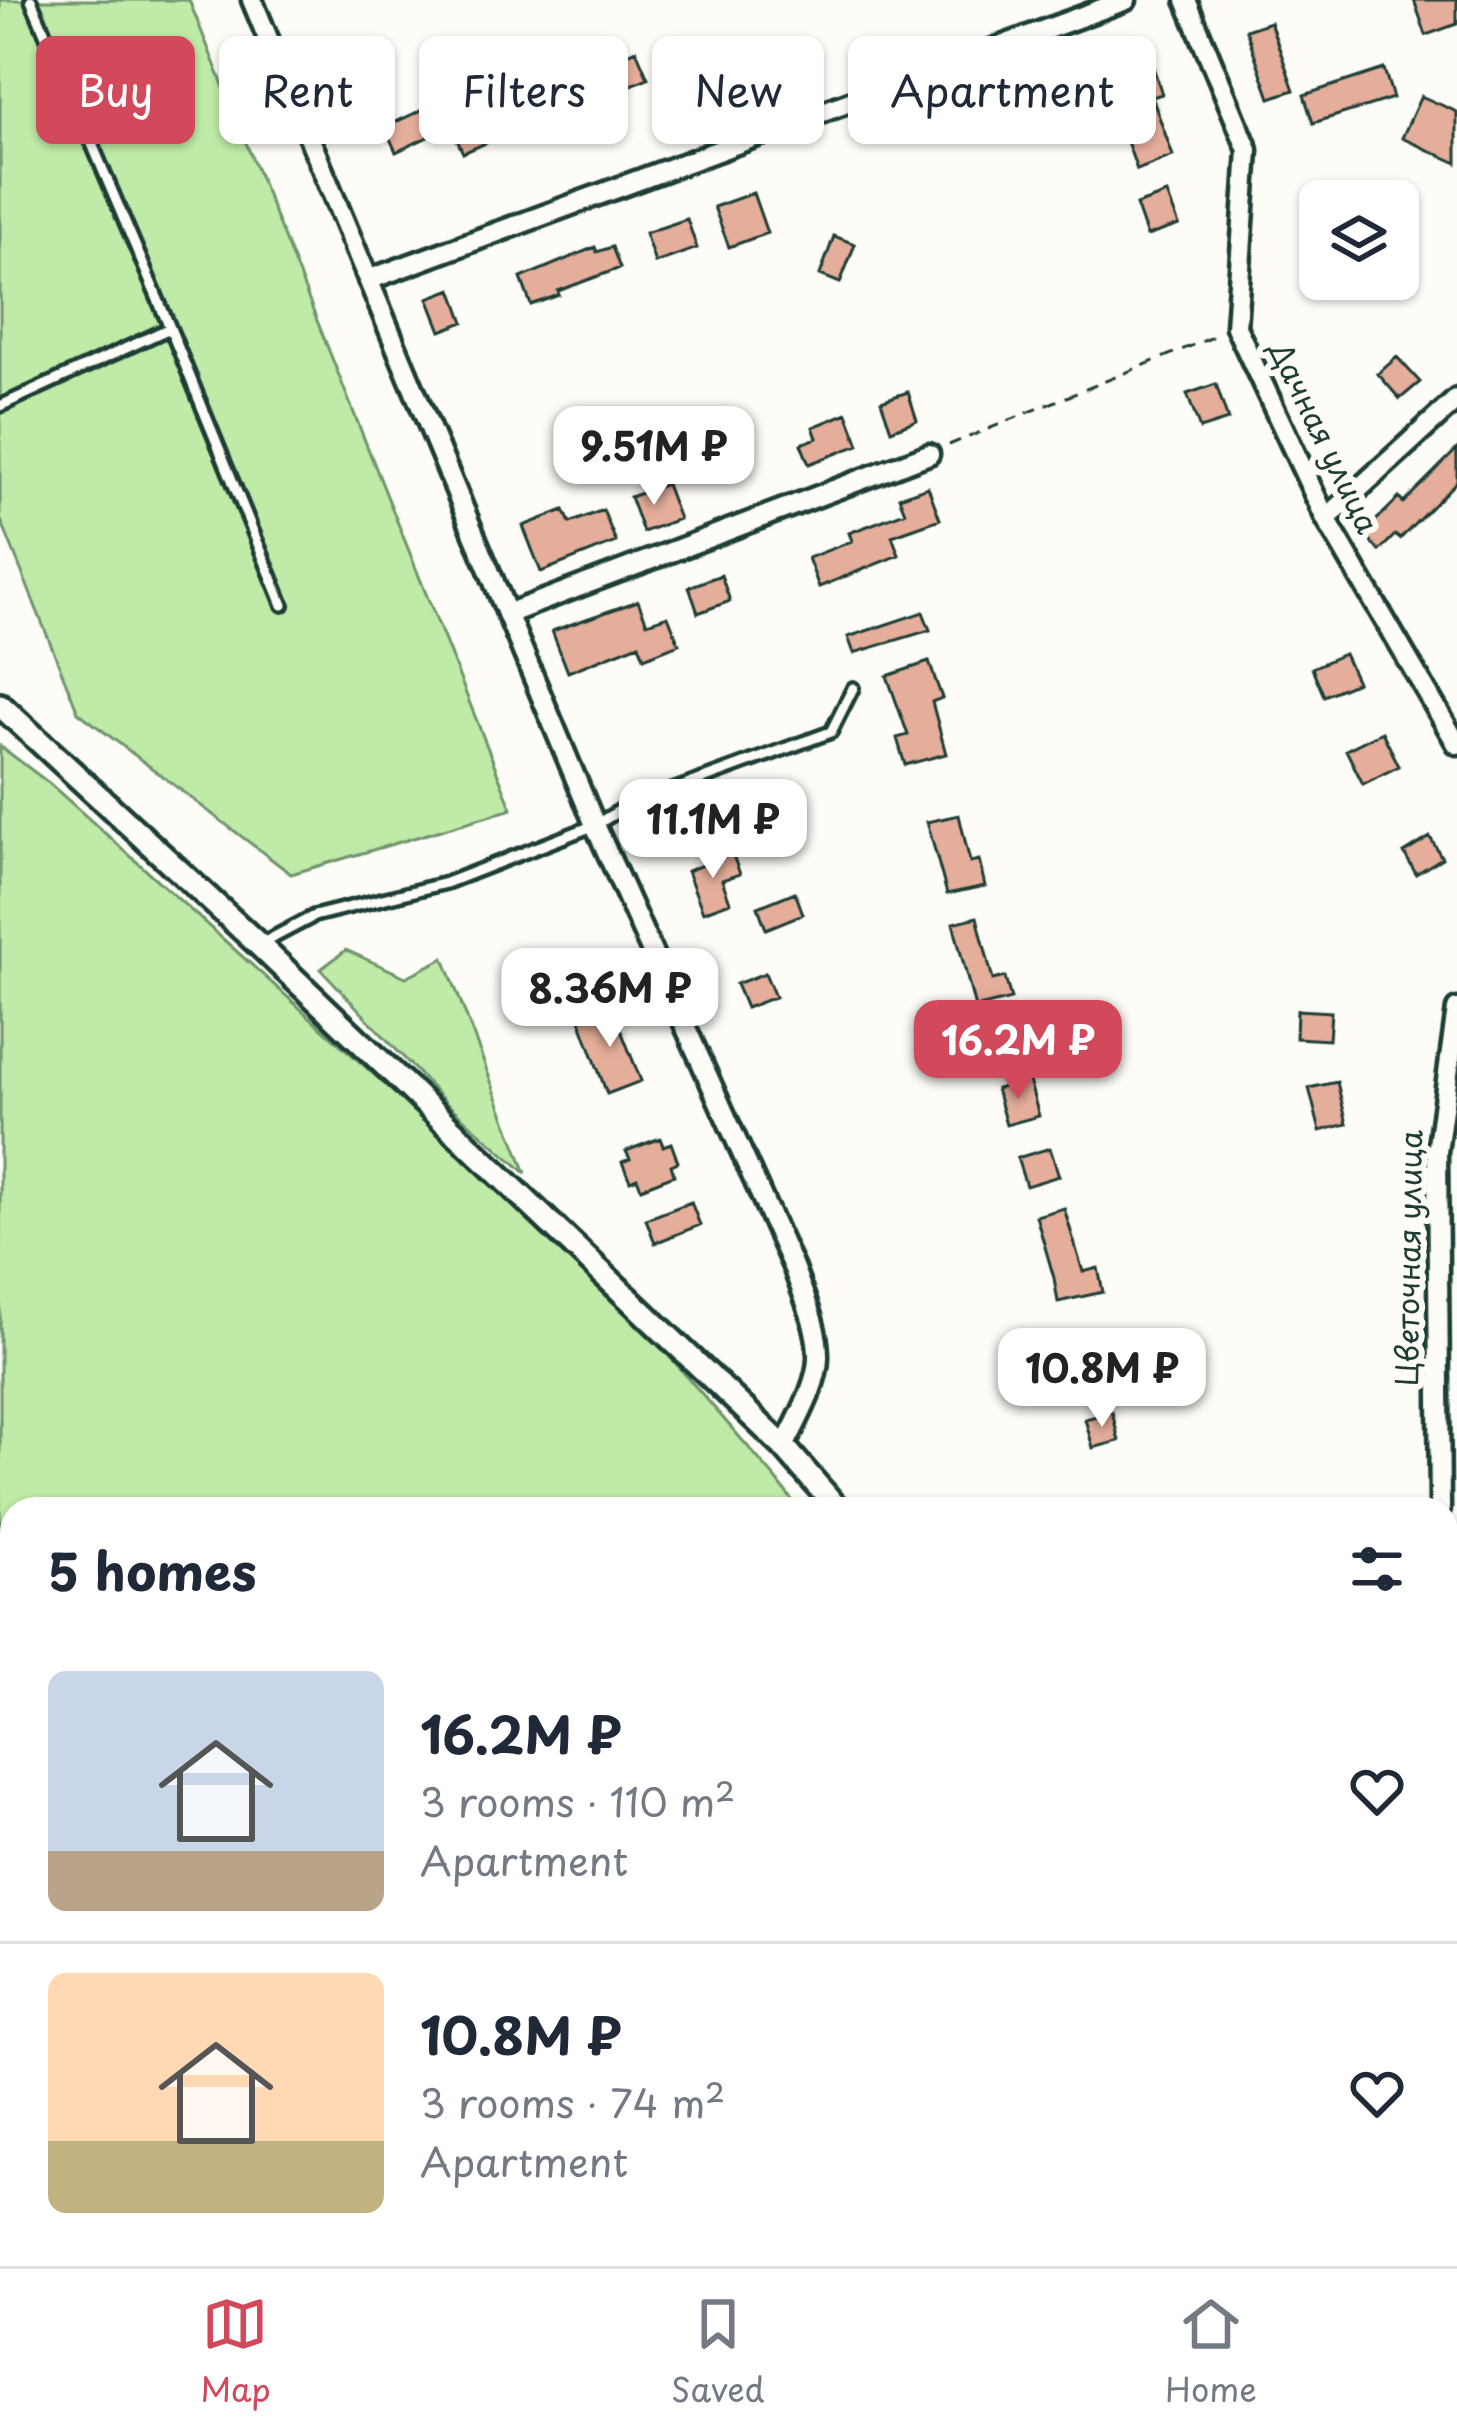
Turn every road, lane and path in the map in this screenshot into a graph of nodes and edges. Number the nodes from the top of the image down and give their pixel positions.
1 (32, 0) edge
2 (252, 0) edge
3 (1126, 0) edge
4 (1186, 0) edge
5 (368, 280) junction
6 (170, 328) junction
7 (1236, 328) junction
8 (1457, 399) edge
9 (0, 406) edge
10 (929, 454) joint
11 (1326, 519) junction
12 (283, 604) dead end
13 (507, 614) junction
14 (853, 688) dead end
15 (0, 704) edge
16 (1457, 744) edge
17 (595, 825) junction
18 (259, 945) junction
19 (1457, 1009) edge
20 (1447, 1153) edge
21 (784, 1447) junction
22 (1448, 1471) edge
23 (828, 1497) edge

1 - 6 lane
2 - 5 street
3 - 5 street
4 - 7 street, Дачная улица
5 - 13 street
6 - 9 lane
6 - 12 lane
7 - 10 path
7 - 11 street, Дачная улица
8 - 11 street
10 - 13 street
11 - 16 street, Дачная улица
13 - 17 street
14 - 17 lane
15 - 18 street
17 - 18 lane
17 - 21 street
18 - 21 street
19 - 20 street, Цветочная улица
20 - 22 street, Цветочная улица
21 - 23 street

